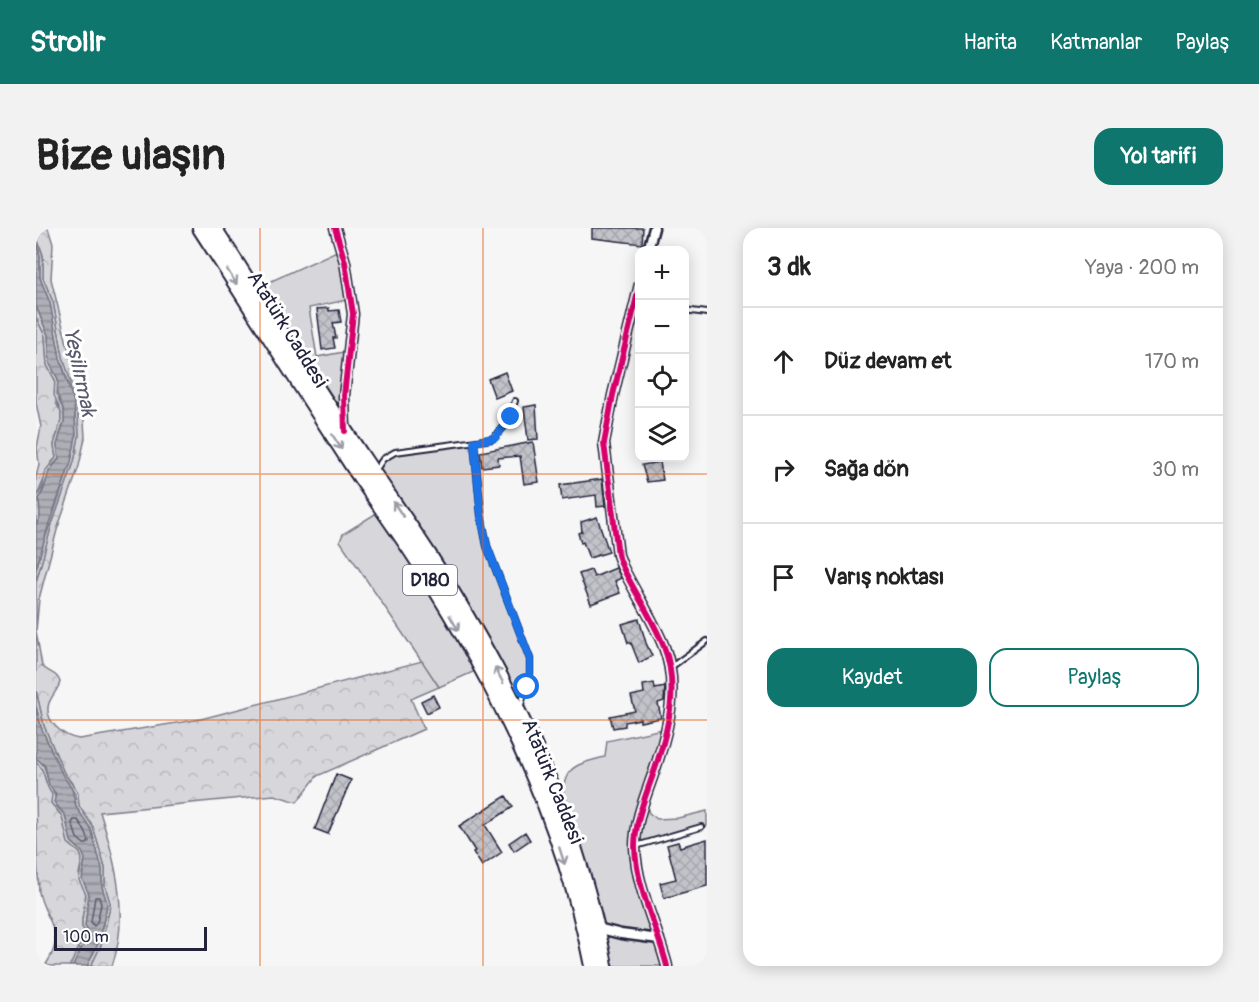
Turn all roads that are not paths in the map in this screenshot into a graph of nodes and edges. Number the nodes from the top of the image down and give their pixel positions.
1 (200, 228) edge
2 (214, 228) edge
3 (335, 228) edge
4 (654, 228) edge
5 (649, 246) edge
6 (635, 311) edge
7 (689, 311) edge
8 (707, 313) edge
9 (515, 401) dead end
10 (345, 431) junction
11 (474, 442) junction
12 (374, 474) junction
13 (707, 641) edge
14 (670, 668) junction
15 (518, 712) junction
16 (700, 827) dead end
17 (635, 846) junction
18 (597, 928) junction
19 (659, 939) junction
20 (591, 966) edge
21 (605, 966) edge
22 (667, 966) edge

1 -> 20 highway, Atatürk Caddesi / D180
2 - 10 highway, Atatürk Caddesi / D180
3 - 10 street
4 - 5 street
6 - 14 street
7 - 8 lane
9 - 11 lane
10 - 12 highway, Atatürk Caddesi / D180
11 - 12 lane
11 - 15 lane
15 -> 12 highway, Atatürk Caddesi / D180
13 - 14 lane
14 - 17 street
15 - 18 highway, Atatürk Caddesi / D180
16 - 17 lane
17 - 19 street
18 - 19 street
18 - 21 highway, Atatürk Caddesi / D180
19 - 22 street

